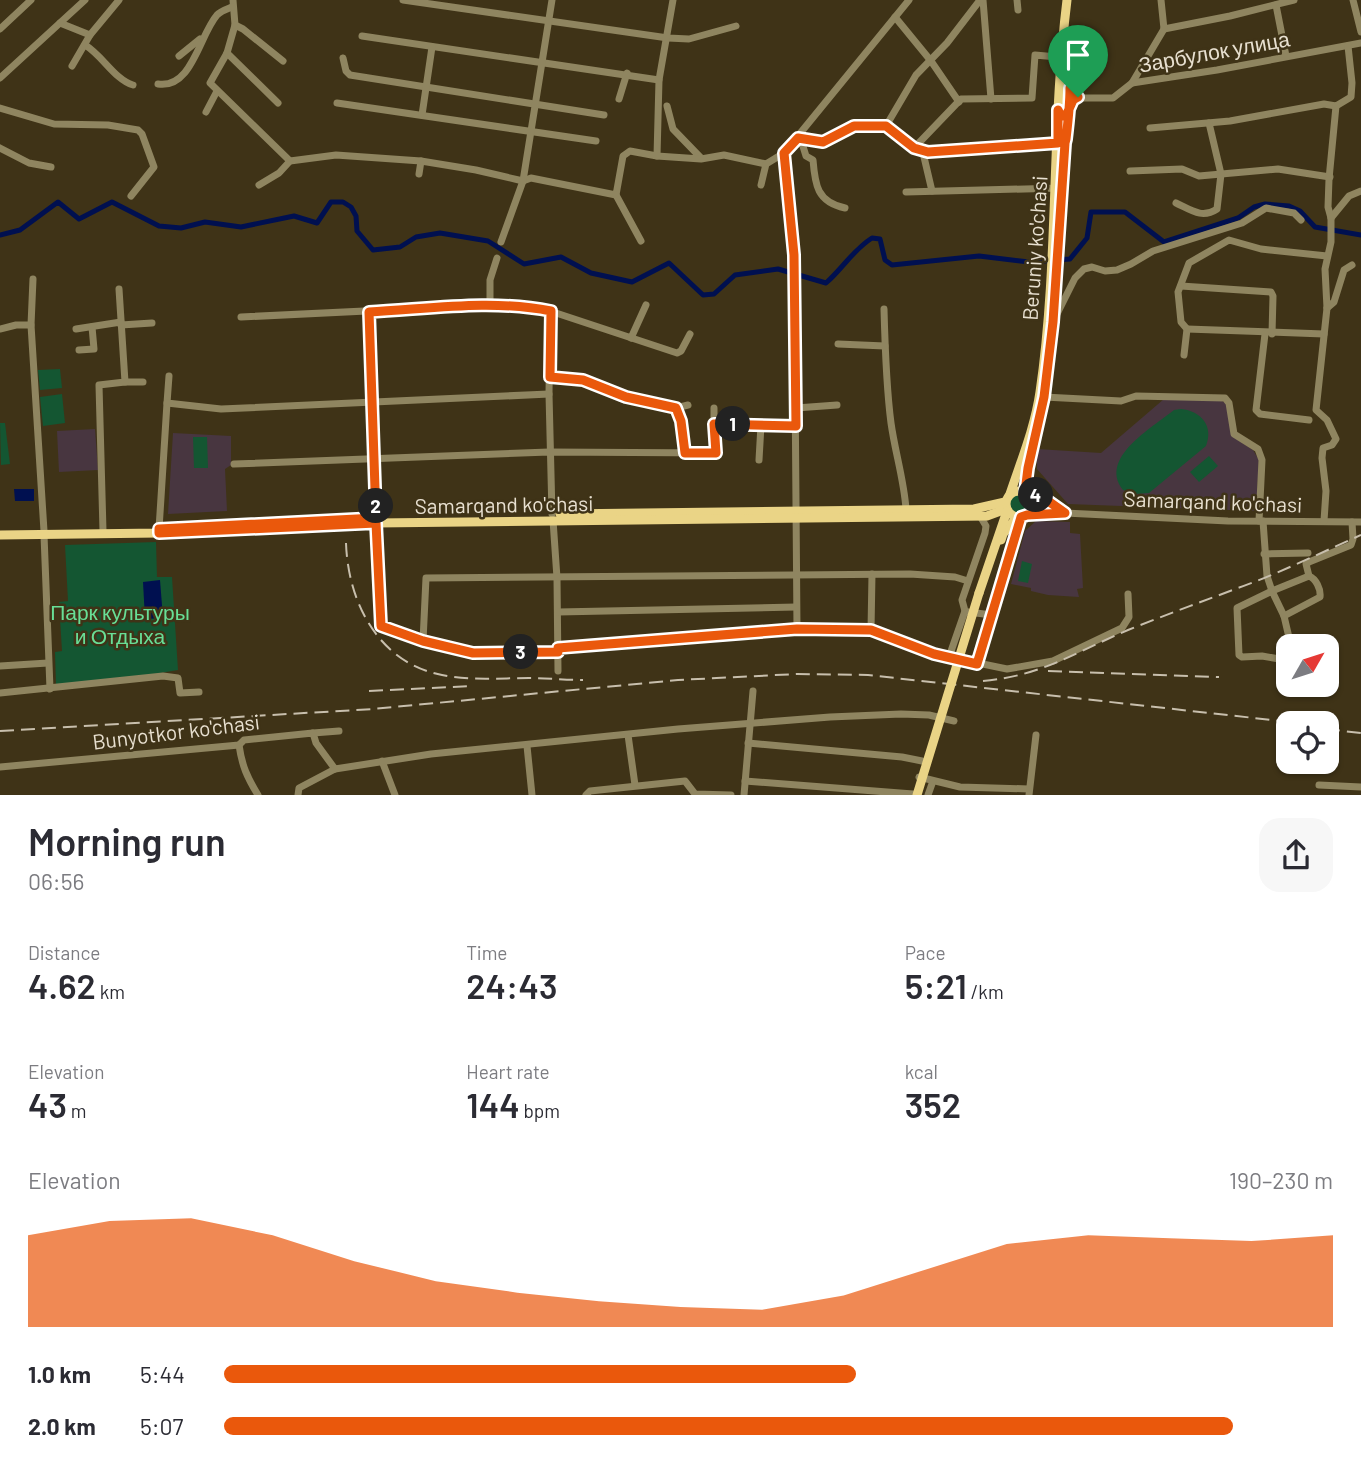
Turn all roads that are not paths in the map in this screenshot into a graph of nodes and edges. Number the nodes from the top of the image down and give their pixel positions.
1 (31, 0) edge
2 (85, 0) edge
3 (119, 0) edge
4 (404, 0) edge
5 (552, 0) edge
6 (673, 0) edge
7 (909, 0) edge
8 (981, 0) edge
9 (1017, 0) edge
10 (1069, 0) edge
11 (1161, 0) edge
12 (1294, 0) edge
13 (1353, 0) edge
14 (232, 3) edge
15 (1276, 5) junction
16 (1018, 10) dead end
17 (895, 17) junction
18 (549, 20) junction
19 (60, 23) junction
20 (235, 25) junction
21 (736, 26) dead end
22 (0, 29) edge
23 (1164, 29) junction
24 (1361, 32) edge
25 (90, 35) junction
26 (362, 36) dead end
27 (204, 37) junction
28 (668, 38) junction
29 (1361, 43) edge
30 (85, 46) junction
31 (1348, 46) junction
32 (432, 47) junction
33 (227, 52) junction
34 (179, 56) dead end
35 (1286, 56) junction
36 (343, 58) dead end
37 (1062, 59) junction
38 (283, 61) dead end
39 (931, 61) junction
40 (543, 62) junction
41 (72, 66) dead end
42 (626, 74) junction
43 (0, 77) edge
44 (659, 80) junction
45 (1132, 83) junction
46 (158, 84) dead end
47 (133, 85) dead end
48 (425, 88) junction
49 (1070, 88) junction
50 (217, 91) junction
51 (1078, 97) junction
52 (619, 99) dead end
53 (991, 99) junction
54 (959, 102) junction
55 (278, 103) dead end
56 (337, 103) dead end
57 (534, 103) junction
58 (667, 106) dead end
59 (1336, 106) junction
60 (0, 108) edge
61 (1069, 109) junction
62 (1058, 110) junction
63 (206, 112) dead end
64 (422, 116) junction
65 (604, 116) dead end
66 (1209, 123) junction
67 (886, 126) junction
68 (1150, 128) dead end
69 (530, 131) junction
70 (799, 139) junction
71 (596, 141) dead end
72 (1058, 143) junction
73 (0, 148) edge
74 (914, 148) junction
75 (928, 152) junction
76 (784, 153) junction
77 (657, 156) junction
78 (701, 159) junction
79 (290, 161) junction
80 (421, 161) junction
81 (766, 164) junction
82 (51, 167) dead end
83 (1130, 171) dead end
84 (419, 174) dead end
85 (1221, 174) junction
86 (1329, 177) junction
87 (523, 181) junction
88 (761, 185) dead end
89 (259, 186) dead end
90 (1059, 188) junction
91 (932, 191) junction
92 (1361, 191) edge
93 (906, 192) dead end
94 (616, 195) junction
95 (131, 196) dead end
96 (1176, 203) dead end
97 (845, 208) dead end
98 (1331, 218) junction
99 (1301, 220) dead end
100 (641, 241) dead end
101 (502, 243) dead end
102 (1327, 256) junction
103 (497, 258) dead end
104 (1352, 265) dead end
105 (33, 279) dead end
106 (1181, 286) junction
107 (119, 289) dead end
108 (490, 305) junction
109 (646, 305) dead end
110 (1326, 308) junction
111 (884, 309) dead end
112 (551, 311) junction
113 (369, 312) junction
114 (241, 317) dead end
115 (1050, 322) junction
116 (152, 323) dead end
117 (121, 324) junction
118 (31, 325) junction
119 (92, 327) junction
120 (76, 329) dead end
121 (1186, 329) junction
122 (0, 330) edge
123 (690, 334) dead end
124 (1268, 334) junction
125 (1324, 334) junction
126 (631, 338) junction
127 (838, 344) dead end
128 (885, 346) junction
129 (79, 350) dead end
130 (1184, 355) dead end
131 (169, 376) dead end
132 (550, 377) junction
133 (125, 382) junction
134 (144, 382) dead end
135 (549, 394) junction
136 (1044, 397) junction
137 (167, 403) junction
138 (373, 403) junction
139 (688, 405) dead end
140 (836, 405) dead end
141 (676, 408) junction
142 (714, 408) dead end
143 (796, 408) junction
144 (1309, 420) dead end
145 (714, 424) junction
146 (761, 425) junction
147 (796, 426) junction
148 (550, 452) junction
149 (685, 453) junction
150 (375, 458) junction
151 (759, 460) dead end
152 (234, 464) dead end
153 (1027, 494) junction
154 (1007, 504) junction
155 (906, 509) junction
156 (1065, 513) junction
157 (795, 515) junction
158 (984, 516) junction
159 (1022, 516) junction
160 (553, 517) junction
161 (376, 521) junction
162 (1261, 521) junction
163 (1324, 521) junction
164 (1357, 522) edge
165 (103, 531) junction
166 (159, 531) junction
167 (0, 532) edge
168 (44, 533) junction
169 (997, 536) junction
170 (1308, 553) dead end
171 (1264, 554) junction
172 (796, 574) junction
173 (872, 574) junction
174 (1309, 576) junction
175 (558, 578) junction
176 (968, 581) junction
177 (1272, 591) junction
178 (981, 594) junction
179 (1128, 594) dead end
180 (796, 607) junction
181 (965, 611) junction
182 (558, 612) junction
183 (992, 615) junction
184 (1283, 616) junction
185 (797, 629) junction
186 (871, 630) junction
187 (1288, 634) edge
188 (423, 641) junction
189 (558, 650) junction
190 (950, 657) junction
191 (1276, 658) edge
192 (48, 663) junction
193 (977, 664) junction
194 (0, 667) edge
195 (558, 671) dead end
196 (50, 689) junction
197 (753, 691) dead end
198 (200, 692) dead end
199 (0, 693) edge
200 (937, 716) junction
201 (954, 721) dead end
202 (749, 723) junction
203 (339, 731) dead end
204 (313, 733) junction
205 (628, 735) junction
206 (1036, 735) dead end
207 (748, 743) junction
208 (239, 745) junction
209 (527, 746) junction
210 (382, 761) junction
211 (922, 761) junction
212 (0, 767) edge
213 (335, 769) junction
214 (919, 777) junction
215 (745, 781) junction
216 (933, 781) junction
217 (635, 785) junction
218 (1318, 785) dead end
219 (1361, 787) edge
220 (1029, 792) edge
221 (258, 795) edge
222 (298, 795) edge
223 (395, 795) edge
224 (532, 795) edge
225 (586, 795) edge
226 (731, 795) edge
227 (744, 795) edge
228 (915, 795) edge
229 (923, 795) edge
230 (928, 795) edge

1 - 22 street
2 - 19 street
3 - 25 street
4 - 18 street
5 - 18 street
6 - 28 street
7 - 17 street
8 - 39 street
8 - 53 street
9 - 16 street
10 - 37 main road, Beruniy ko'chasi
10 - 37 main road, Beruniy ko'chasi
11 - 23 street
12 - 15 street
13 - 24 street
14 - 20 street
14 - 27 street
15 - 23 street
15 - 35 street
17 - 39 street
17 - 70 street
18 - 28 street
18 - 40 street
19 - 25 street
19 - 43 street
20 - 33 street
20 - 38 street
21 - 28 street
23 - 45 street
25 - 30 street
26 - 32 street
27 - 34 street
27 - 46 street
28 - 44 street
29 - 31 street, Зарбулок улица
30 - 41 street
30 - 47 street
31 - 35 street, Зарбулок улица
31 - 59 street
32 - 40 street
32 - 48 street
33 - 50 street
33 - 55 street
35 - 45 street, Зарбулок улица
36 - 48 street
37 - 49 main road, Beruniy ko'chasi
37 - 53 street
37 - 62 main road, Beruniy ko'chasi
39 - 54 street
39 - 67 street
40 - 42 street
40 - 57 street
42 - 44 street
42 - 52 street
44 - 77 street
45 - 51 street, Зарбулок улица
48 - 57 street
48 - 64 street
49 - 51 street
49 - 61 main road, Beruniy ko'chasi
50 - 63 street
50 - 79 street
51 - 61 street
53 - 54 street
54 - 74 street
56 - 64 street
57 - 65 street
57 - 69 street
58 - 78 street
59 - 66 street
59 - 86 street
60 - 95 street
61 - 62 main road
61 - 90 main road, Beruniy ko'chasi
62 - 72 main road, Beruniy ko'chasi
64 - 69 street
66 - 68 street
66 - 85 street
67 - 70 street
67 - 74 street
69 - 71 street
69 - 87 street
70 - 76 street
70 - 97 street
72 - 75 street
72 - 90 main road, Beruniy ko'chasi
73 - 82 street
74 - 75 street
75 - 91 street
76 - 81 street
76 - 143 street
77 - 78 street
77 - 94 street
78 - 81 street
79 - 80 street
79 - 89 street
80 - 84 street
80 - 87 street
81 - 88 street
83 - 85 street
85 - 86 street
85 - 96 street
86 - 98 street
87 - 94 street
87 - 101 street
90 - 91 street
90 - 115 main road, Beruniy ko'chasi
91 - 93 street
92 - 98 street
94 - 100 street
98 - 102 street
99 - 115 street
102 - 106 street
102 - 110 street
103 - 108 street
104 - 110 street
105 - 118 street
106 - 121 street
106 - 124 street
107 - 117 street
108 - 112 street
108 - 113 street
109 - 126 street
110 - 125 street
111 - 128 street
112 - 126 street
112 - 132 street
113 - 114 street
113 - 138 street
115 - 136 main road, Beruniy ko'chasi
115 - 154 main road, Beruniy ko'chasi
116 - 117 street
117 - 119 street
117 - 133 street
118 - 122 street
118 - 168 street
119 - 120 street
119 - 129 street
121 - 124 street
121 - 130 street
123 - 126 street
124 - 125 street
124 - 144 street
125 - 163 street
127 - 128 street
128 - 155 street
131 - 137 street
132 - 135 street
132 - 141 street
133 - 134 street
133 - 165 street
135 - 138 street
135 - 148 street
136 - 153 main road, Beruniy ko'chasi
136 - 162 street
137 - 138 street
137 - 166 street
138 - 150 street
139 - 141 street
140 - 143 street
141 - 149 street
142 - 145 street
143 - 147 street
145 - 146 street
145 - 149 street
146 - 147 street
146 - 151 street
147 - 157 street
148 - 149 street
148 - 150 street
148 - 160 street
150 - 152 street
150 - 161 street
153 - 154 main road
153 - 156 street, Samarqand ko'chasi
153 - 159 main road, Beruniy ko'chasi
154 - 155 main road, Samarqand ko'chasi
154 - 158 main road, Samarqand ko'chasi
154 - 159 main road
154 - 169 main road, Beruniy ko'chasi
155 - 157 main road, Samarqand ko'chasi
156 - 159 street, Samarqand ko'chasi
156 - 162 street, Samarqand ko'chasi
157 - 158 main road, Samarqand ko'chasi
157 - 160 main road, Samarqand ko'chasi
157 - 172 street
158 - 169 main road
158 - 176 street
159 - 178 main road, Beruniy ko'chasi
159 - 183 street, Beruniy ko'chasi
160 - 161 main road, Samarqand ko'chasi
160 - 175 street
161 - 166 main road, Samarqand ko'chasi
161 - 188 street
162 - 163 street, Samarqand ko'chasi
162 - 171 street
163 - 164 street, Samarqand ko'chasi
164 - 174 street
165 - 166 main road, Samarqand ko'chasi
165 - 168 main road, Samarqand ko'chasi
166 - 168 main road, Samarqand ko'chasi
167 - 168 main road, Samarqand ko'chasi
168 - 192 street
169 - 178 main road, Beruniy ko'chasi
170 - 171 street
171 - 177 street
172 - 173 street
172 - 175 street
172 - 180 street
173 - 176 street
173 - 186 street
174 - 177 street
174 - 184 street
175 - 182 street
175 - 188 street
176 - 181 street
177 - 184 street
177 - 191 street
178 - 228 main road, Beruniy ko'chasi, bridge
178 - 229 main road, Beruniy ko'chasi
179 - 193 street
180 - 182 street
180 - 185 street
181 - 183 street
181 - 190 street
182 - 189 street
183 - 193 street, Beruniy ko'chasi
184 - 187 street
185 - 186 street
185 - 189 street
186 - 190 street
188 - 189 street
189 - 195 street
190 - 193 street
192 - 194 street
192 - 196 street
196 - 198 street
196 - 199 street
197 - 202 street
200 - 201 street
200 - 202 street
200 - 211 street
202 - 205 street
202 - 207 street
203 - 204 street, Bunyotkor ko'chasi
204 - 208 street, Bunyotkor ko'chasi
204 - 213 street
205 - 209 street
205 - 217 street
206 - 220 street
207 - 211 street
207 - 215 street
208 - 212 street, Bunyotkor ko'chasi
208 - 221 street
209 - 210 street
209 - 224 street
210 - 213 street
210 - 223 street
211 - 214 street
213 - 222 street
214 - 216 street
214 - 228 street
215 - 227 street
215 - 228 street
216 - 220 street
216 - 230 street
217 - 225 street
217 - 226 street
218 - 219 street

